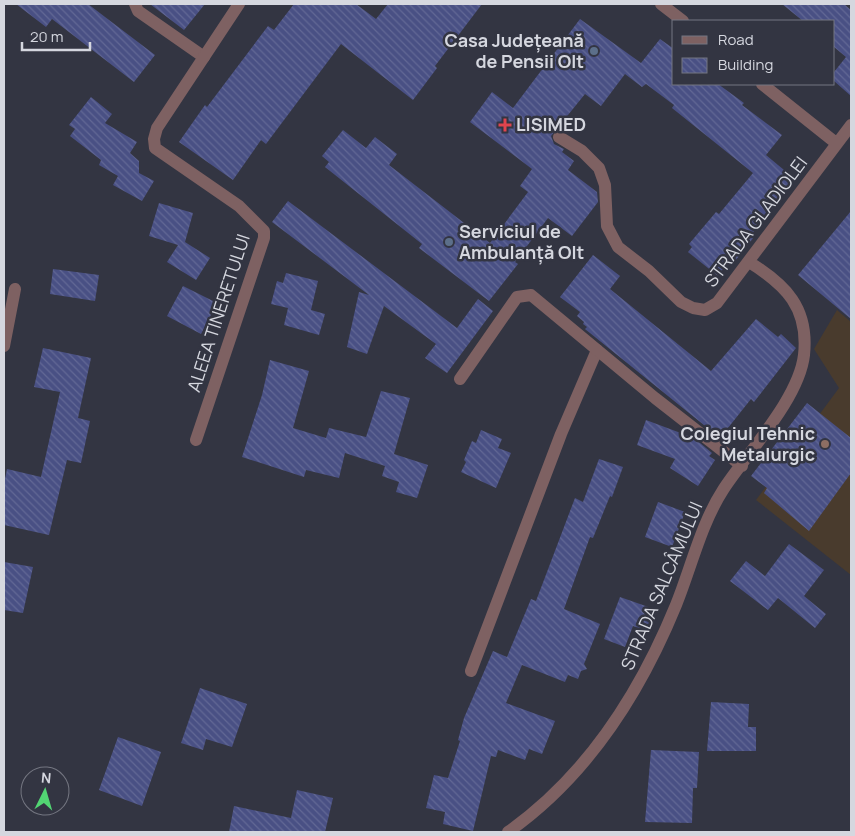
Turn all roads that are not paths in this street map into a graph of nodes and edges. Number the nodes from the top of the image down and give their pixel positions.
1 (135, 4) edge
2 (239, 4) edge
3 (661, 4) edge
4 (682, 20) edge
5 (204, 57) junction
6 (763, 85) edge
7 (850, 127) edge
8 (560, 137) dead end
9 (836, 143) junction
10 (749, 262) junction
11 (15, 290) dead end
12 (4, 346) edge
13 (597, 350) junction
14 (460, 379) dead end
15 (196, 440) dead end
16 (742, 466) junction
17 (471, 672) dead end
18 (515, 831) edge

1 - 5 street
2 - 5 street, ALEEA TINERETULUI
3 - 4 street
5 - 15 street, ALEEA TINERETULUI
6 - 9 street
7 - 9 street, STRADA GLADIOLEI
8 - 10 street, STRADA GLADIOLEI
9 - 10 street, STRADA GLADIOLEI
10 - 16 street, STRADA SALCÂMULUI
11 - 12 street
13 - 14 street
13 - 16 street
13 - 17 street
16 - 18 street, STRADA SALCÂMULUI

